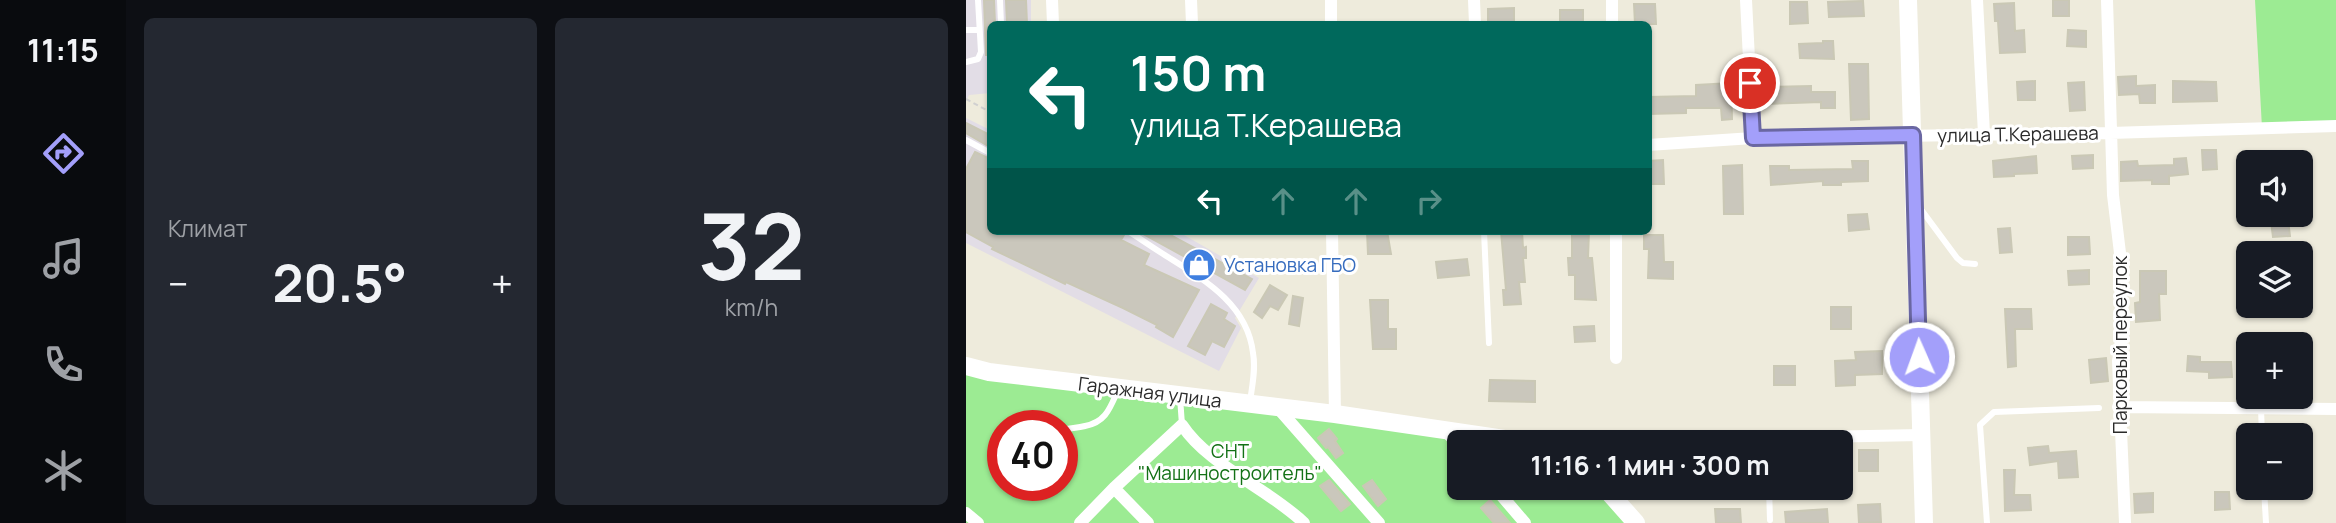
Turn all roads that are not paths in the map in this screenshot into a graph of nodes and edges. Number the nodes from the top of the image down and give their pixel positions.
1 (978, 0) edge
2 (1000, 0) edge
3 (1052, 0) edge
4 (1191, 0) edge
5 (1331, 0) edge
6 (1474, 0) edge
7 (1612, 0) edge
8 (1746, 0) edge
9 (1908, 0) edge
10 (1977, 0) edge
11 (2107, 0) edge
12 (1001, 21) edge
13 (1052, 21) edge
14 (1192, 21) edge
15 (1331, 21) edge
16 (1475, 21) edge
17 (1612, 21) edge
18 (966, 30) edge
19 (978, 30) junction
20 (966, 62) edge
21 (2336, 126) edge
22 (2110, 133) junction
23 (1984, 134) junction
24 (1913, 135) junction
25 (1753, 138) junction
26 (966, 140) edge
27 (1652, 145) edge
28 (987, 151) edge
29 (1914, 201) junction
30 (1134, 235) edge
31 (1332, 235) edge
32 (1484, 235) edge
33 (1616, 235) edge
34 (1975, 264) dead end
35 (1489, 343) dead end
36 (1616, 358) dead end
37 (966, 366) edge
38 (1118, 388) junction
39 (1180, 397) junction
40 (1249, 404) junction
41 (1277, 407) junction
42 (2118, 407) junction
43 (2099, 408) dead end
44 (2236, 408) edge
45 (2313, 409) edge
46 (2336, 409) edge
47 (1335, 414) junction
48 (1182, 425) junction
49 (1078, 427) edge
50 (1444, 429) junction
51 (1450, 430) edge
52 (1447, 432) edge
53 (1921, 435) junction
54 (1853, 438) edge
55 (1114, 488) junction
56 (1505, 500) edge
57 (1616, 500) edge
58 (1769, 500) edge
59 (2265, 500) edge
60 (966, 513) edge
61 (1770, 520) dead end
62 (978, 523) edge
63 (1080, 523) edge
64 (1148, 523) edge
65 (1304, 523) edge
66 (1379, 523) edge
67 (1525, 523) edge
68 (1636, 523) edge
69 (1924, 523) edge
70 (1987, 523) edge
71 (2125, 523) edge
72 (2266, 523) edge

1 - 19 lane
2 - 12 lane
3 - 13 street
4 - 14 street
5 - 15 street
6 - 16 street
7 - 17 street
8 - 25 street
9 - 24 street
10 - 23 street
11 - 22 street, Парковый переулок
18 - 19 lane
19 - 20 lane
21 - 22 street, улица Т.Керашева
22 - 23 street, улица Т.Керашева
22 - 42 street, Парковый переулок
23 - 24 street, улица Т.Керашева
24 - 25 street, улица Т.Керашева
24 - 29 street
25 - 27 street, улица Т.Керашева
26 - 28 lane
29 - 34 lane
29 - 53 street
30 - 40 lane
31 - 47 street
32 - 35 lane
33 - 36 street
37 - 38 street, Гаражная улица
38 - 39 street, Гаражная улица
38 - 49 lane
39 - 40 street, Гаражная улица
39 - 48 lane
40 - 41 street, Гаражная улица
41 - 47 street, Гаражная улица
41 - 66 street
42 - 44 street
42 - 71 street, Парковый переулок
43 - 70 lane
45 - 46 street
47 - 50 street, Гаражная улица
48 - 55 street
48 - 65 street
50 - 51 street, Гаражная улица
50 - 52 street
53 - 54 street
53 - 69 street
55 - 63 street
55 - 64 street
56 - 67 street
57 - 68 street
58 - 61 lane
59 - 72 lane
60 - 62 street

